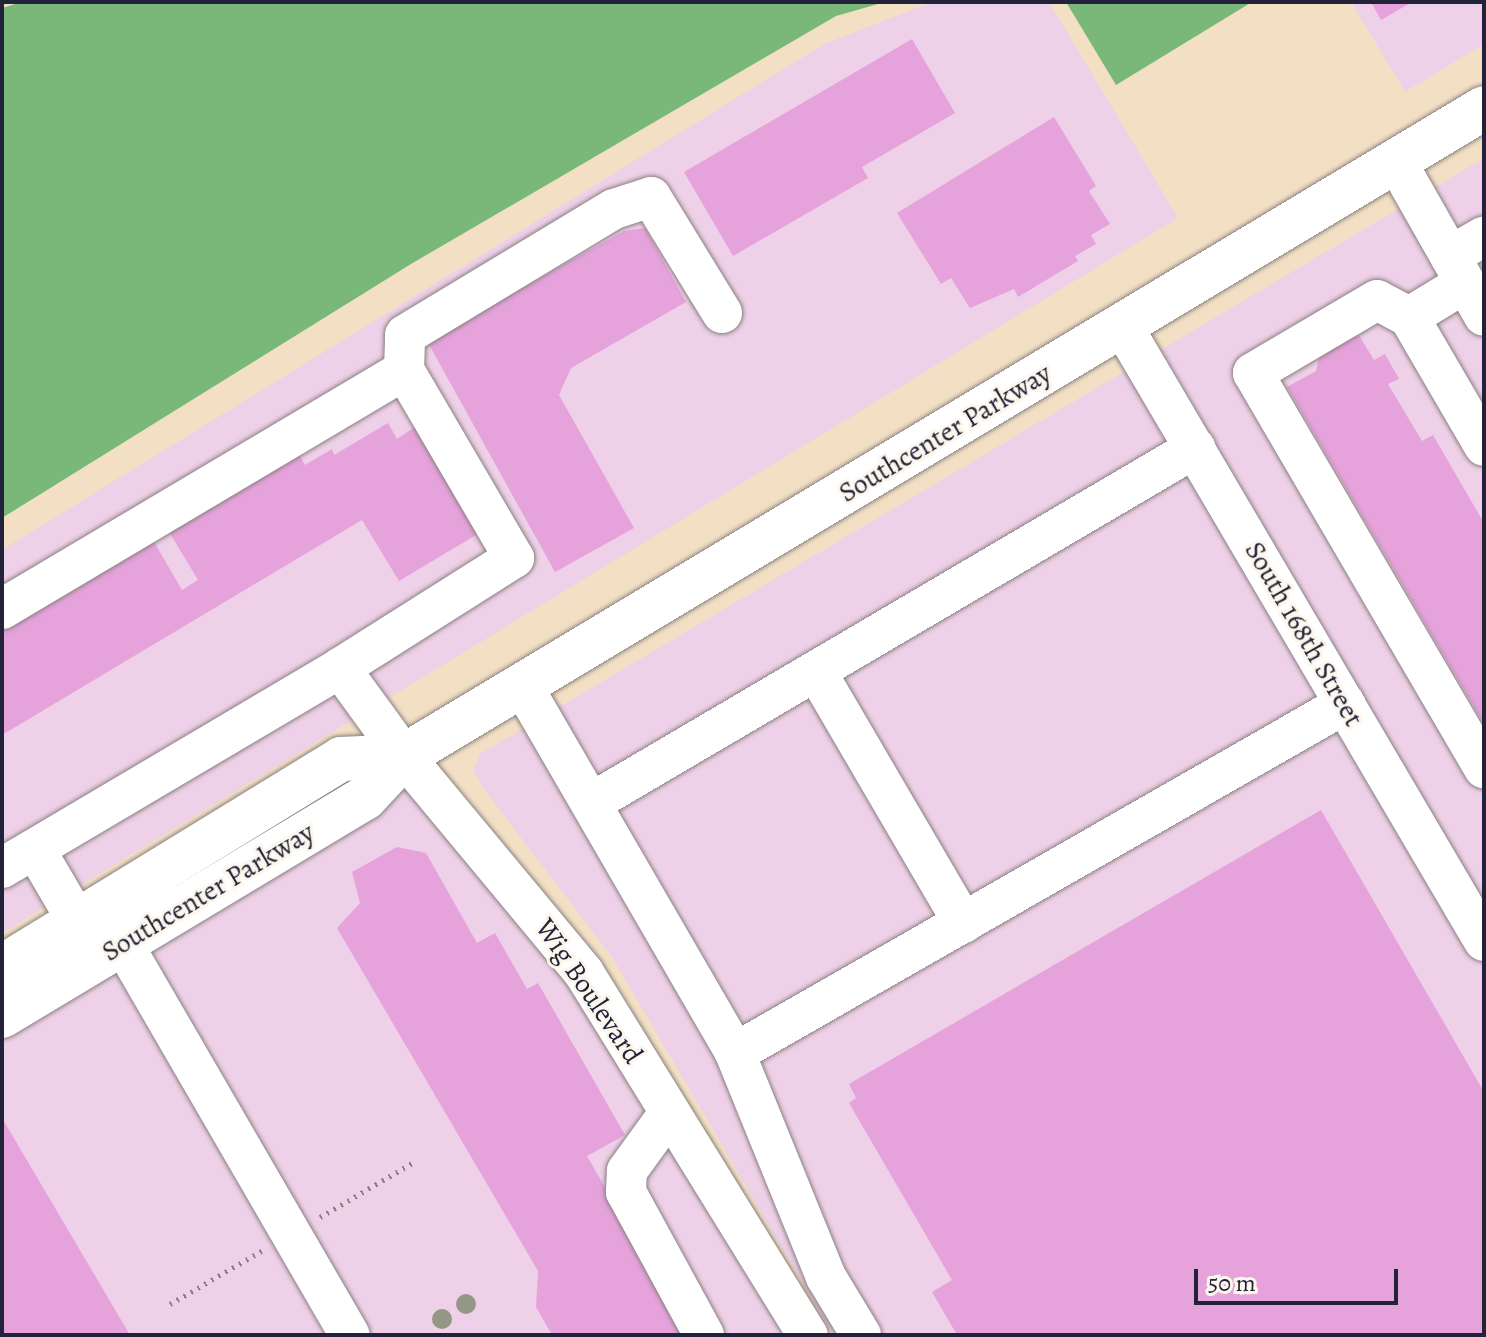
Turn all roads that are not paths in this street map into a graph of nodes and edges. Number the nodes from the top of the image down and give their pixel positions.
1 (1484, 108) edge
2 (1396, 161) junction
3 (1484, 236) edge
4 (1466, 285) edge
5 (722, 313) dead end
6 (1409, 317) junction
7 (1123, 327) junction
8 (404, 370) junction
9 (1484, 446) edge
10 (1195, 448) junction
11 (2, 609) edge
12 (340, 668) junction
13 (816, 671) junction
14 (522, 685) junction
15 (1345, 704) junction
16 (404, 756) junction
17 (1484, 768) edge
18 (591, 803) junction
19 (18, 858) edge
20 (77, 921) junction
21 (963, 923) junction
22 (1484, 941) edge
23 (123, 944) junction
24 (2, 967) edge
25 (2, 1016) edge
26 (735, 1053) junction
27 (669, 1113) junction
28 (799, 1332) edge
29 (350, 1335) edge
30 (704, 1335) edge
31 (861, 1335) edge

1 - 2 main road, Southcenter Parkway
2 - 4 lane
2 - 7 main road, Southcenter Parkway
3 - 4 lane
4 - 6 lane
5 - 8 lane
6 - 9 lane
6 - 17 lane
7 - 10 lane, South 168th Street
7 - 14 main road, Southcenter Parkway
8 - 11 lane
8 - 12 lane
10 - 13 lane
10 - 15 lane, South 168th Street
12 - 16 lane, Wig Boulevard
12 - 19 lane
13 - 18 lane
13 - 21 lane
14 - 16 main road, Southcenter Parkway
14 - 18 lane
15 - 21 lane
15 - 22 lane, South 168th Street
16 - 20 main road, Southcenter Parkway
16 - 23 main road, Southcenter Parkway
16 - 27 lane, Wig Boulevard
18 - 26 lane
19 - 20 lane
20 - 24 main road, Southcenter Parkway
21 - 26 lane
23 - 25 main road, Southcenter Parkway
23 - 29 lane
26 - 31 lane
27 - 28 lane, Wig Boulevard
27 - 30 lane

